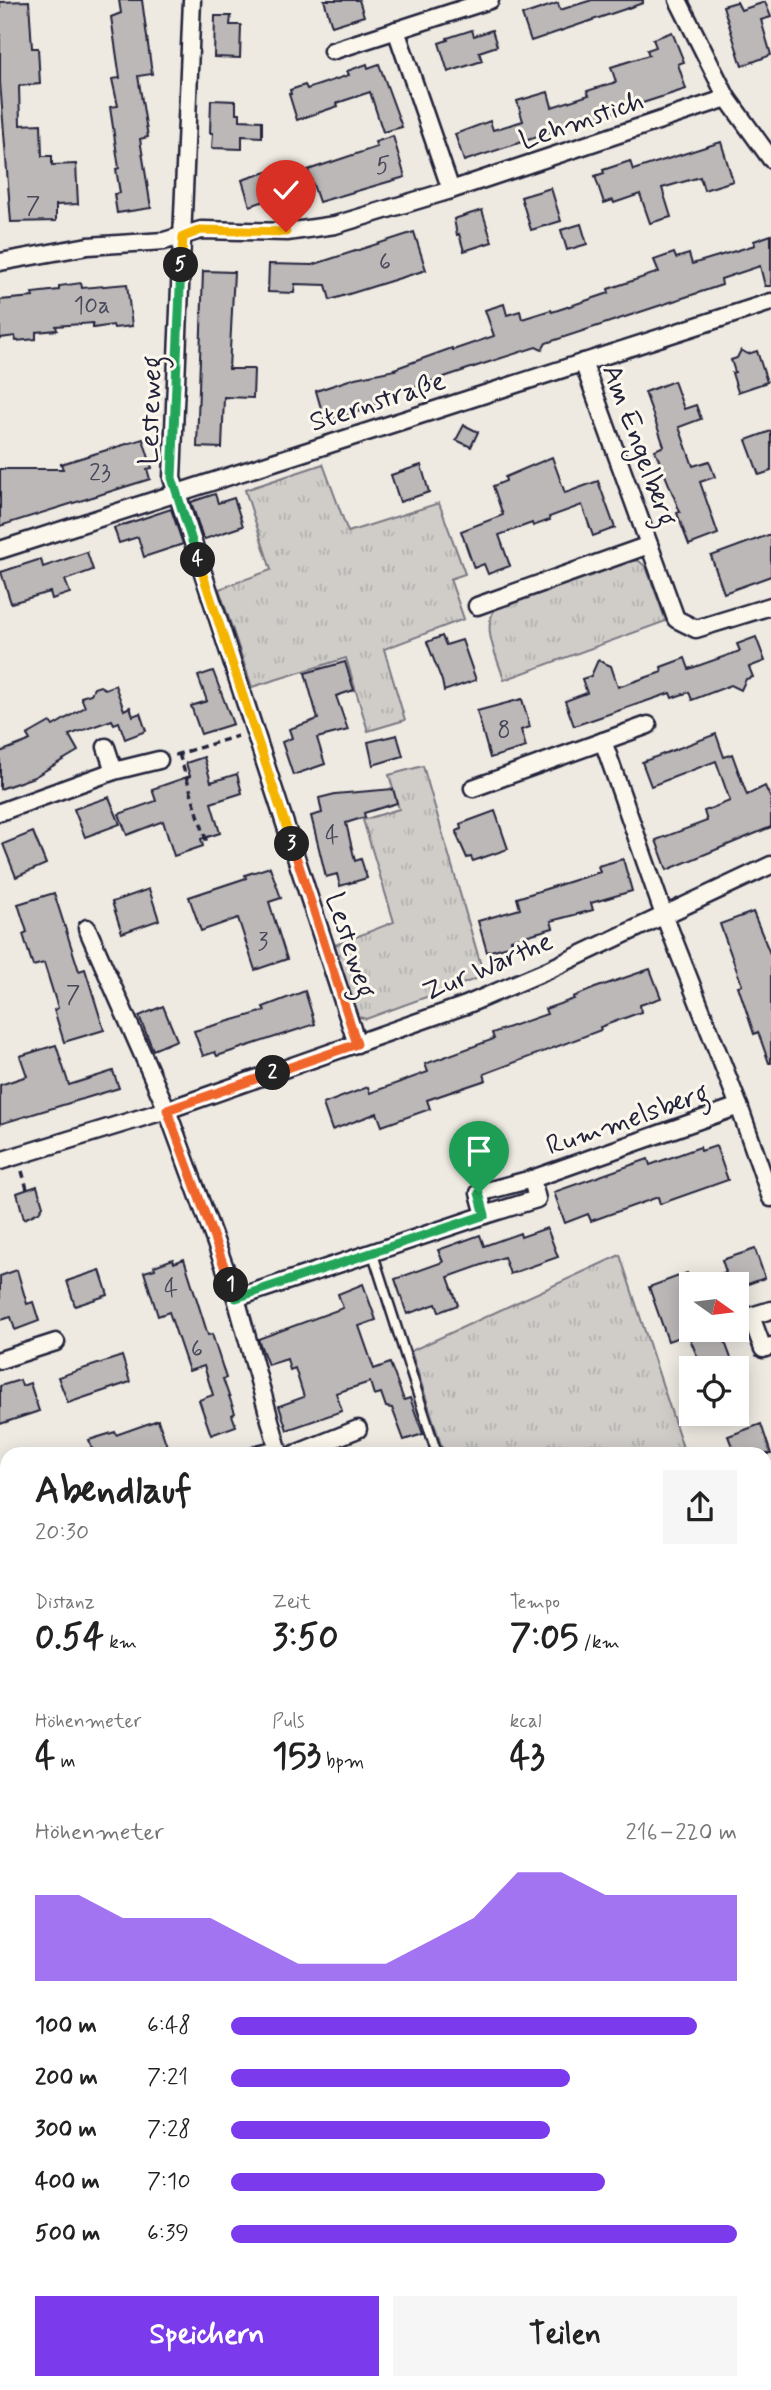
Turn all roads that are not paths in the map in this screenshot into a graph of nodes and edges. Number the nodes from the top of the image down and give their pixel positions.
1 (192, 0) edge
2 (490, 0) edge
3 (678, 0) edge
4 (396, 30) junction
5 (332, 51) dead end
6 (727, 98) junction
7 (771, 159) edge
8 (451, 190) junction
9 (183, 237) junction
10 (0, 262) edge
11 (771, 302) edge
12 (583, 362) junction
13 (176, 492) junction
14 (649, 545) junction
15 (0, 550) edge
16 (477, 606) dead end
17 (771, 606) edge
18 (648, 725) dead end
19 (603, 741) junction
20 (106, 747) dead end
21 (159, 760) road end
22 (114, 771) junction
23 (473, 788) dead end
24 (0, 812) edge
25 (771, 865) edge
26 (664, 915) junction
27 (87, 928) dead end
28 (357, 1044) junction
29 (740, 1106) junction
30 (167, 1110) junction
31 (0, 1161) edge
32 (532, 1179) junction
33 (771, 1198) edge
34 (485, 1215) junction
35 (373, 1254) junction
36 (236, 1298) junction
37 (771, 1310) edge
38 (56, 1342) dead end
39 (771, 1346) edge
40 (0, 1360) edge
41 (358, 1429) dead end
42 (282, 1447) edge
43 (313, 1447) edge
44 (435, 1447) edge

1 - 9 street, Lesteweg
2 - 4 street
3 - 6 street
4 - 5 street
4 - 8 street
6 - 7 street
6 - 8 street, Lehmstich
8 - 9 street, Lehmstich
9 - 10 street, Lehmstich
9 - 13 street, Lesteweg
11 - 12 street, Sternstraße
12 - 13 street, Sternstraße
12 - 14 street, Am Engelberg
13 - 15 street, Sternstraße
13 - 28 street, Lesteweg
14 - 16 street, Am Engelberg
14 - 17 street, Am Engelberg
18 - 19 street
19 - 23 street
19 - 26 street
20 - 22 street
21 - 22 street
22 - 24 street
25 - 26 street, Zur Warthe
26 - 28 street, Zur Warthe
26 - 29 street, Rummelsberg
27 - 30 street
28 - 30 street, Zur Warthe
29 - 32 street, Rummelsberg
29 - 33 street, Rummelsberg
30 - 31 street, Zur Warthe
30 - 36 street
32 - 34 street, Rummelsberg
32 - 34 street, Rummelsberg
34 - 35 street, Rummelsberg
35 - 36 street, Rummelsberg
35 - 44 lane
36 - 42 street
37 - 39 street
38 - 40 street
41 - 43 street

